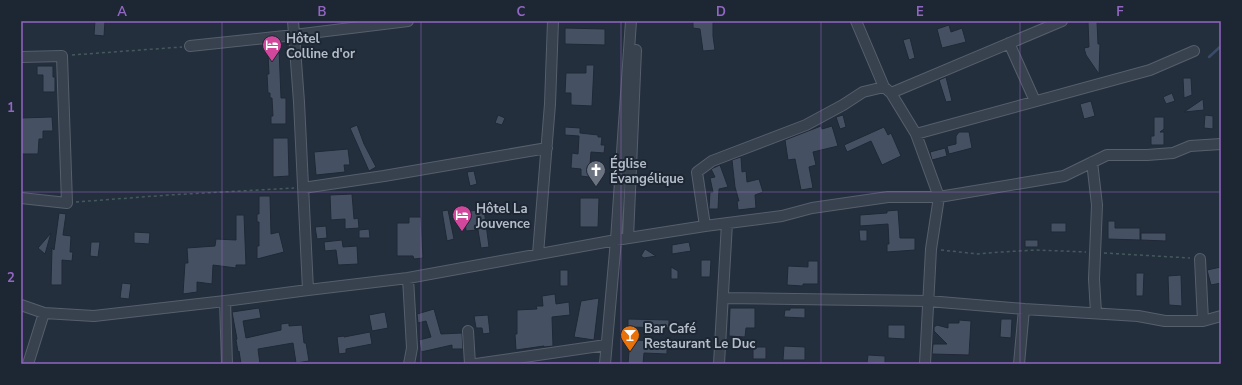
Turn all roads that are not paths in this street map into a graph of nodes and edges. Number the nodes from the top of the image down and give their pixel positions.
1 (294, 21) edge
2 (408, 21) edge
3 (554, 21) edge
4 (631, 21) edge
5 (637, 21) edge
6 (856, 21) edge
7 (1062, 21) edge
8 (294, 36) junction
9 (1009, 43) junction
10 (190, 46) road end
11 (1194, 51) dead end
12 (21, 57) edge
13 (888, 90) junction
14 (1035, 101) junction
15 (916, 134) junction
16 (1221, 144) edge
17 (547, 148) junction
18 (1092, 162) junction
19 (304, 188) junction
20 (939, 197) junction
21 (21, 198) edge
22 (727, 223) junction
23 (705, 226) junction
24 (628, 238) junction
25 (616, 240) junction
26 (538, 254) junction
27 (1200, 259) road end
28 (408, 278) junction
29 (308, 290) junction
30 (723, 298) junction
31 (225, 302) junction
32 (928, 302) junction
33 (21, 305) edge
34 (1024, 309) junction
35 (44, 313) junction
36 (1096, 313) junction
37 (1221, 316) edge
38 (1203, 321) junction
39 (468, 331) dead end
40 (606, 345) junction
41 (28, 364) edge
42 (227, 364) edge
43 (409, 364) edge
44 (470, 364) edge
45 (476, 364) edge
46 (605, 364) edge
47 (719, 364) edge
48 (925, 364) edge
49 (1019, 364) edge

1 - 8 street
2 - 8 street
3 - 17 street
4 - 25 street
5 - 24 street
6 - 13 street
7 - 9 street
8 - 10 street
8 - 19 street
9 - 13 street
9 - 14 street
11 - 14 street
12 - 21 street
13 - 15 street
13 - 23 street
14 - 15 street
15 - 20 street
16 - 18 street
17 - 19 street
17 - 26 street
18 - 20 street
18 - 36 street
19 - 29 street
20 - 22 street
20 - 32 street
22 - 23 street
22 - 30 street
23 - 24 street
24 - 25 street
25 - 26 street
25 - 40 street
26 - 28 street
27 - 38 street
28 - 29 street
28 - 43 street
29 - 31 street
30 - 32 street
30 - 47 street
31 - 35 street
31 - 42 street
32 - 34 street
32 - 48 street
33 - 35 street
34 - 36 street
34 - 49 street
35 - 41 street
36 - 38 street
37 - 38 street
39 - 44 street
40 - 45 street
40 - 46 street

